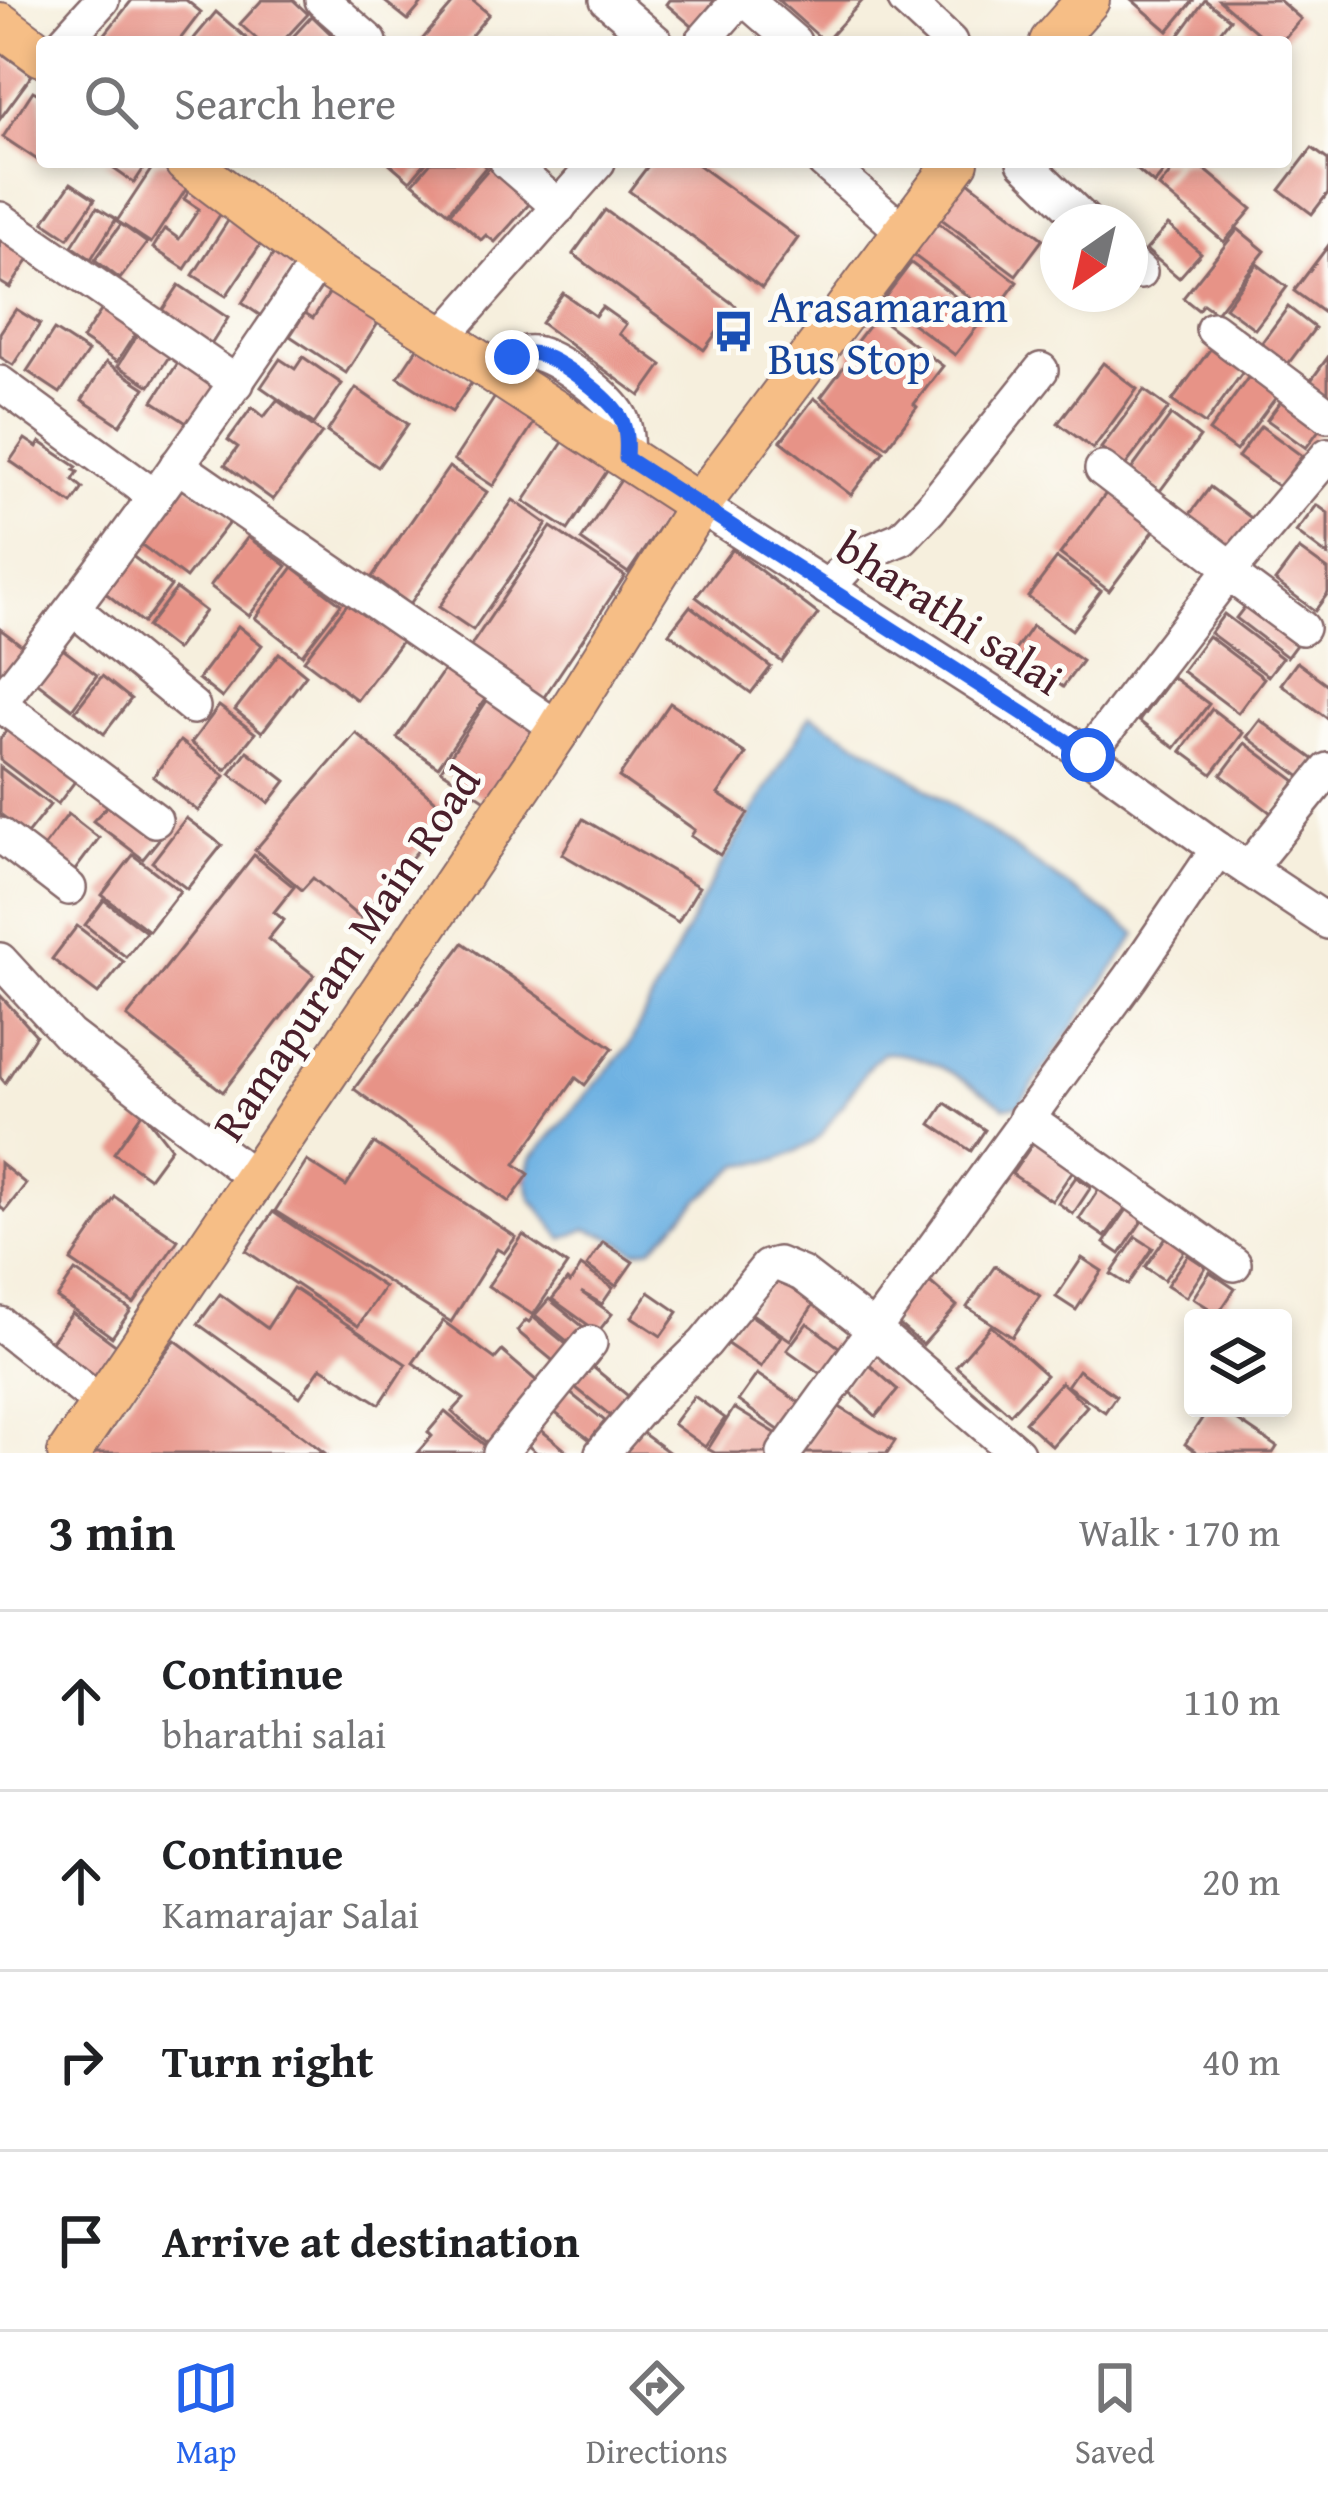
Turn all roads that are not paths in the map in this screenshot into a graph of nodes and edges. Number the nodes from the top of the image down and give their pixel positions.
1 (102, 0) edge
2 (322, 0) edge
3 (607, 0) edge
4 (743, 0) edge
5 (905, 0) edge
6 (1088, 0) edge
7 (0, 24) edge
8 (69, 36) edge
9 (363, 36) edge
10 (649, 36) edge
11 (708, 36) edge
12 (777, 36) edge
13 (944, 36) edge
14 (1056, 36) edge
15 (36, 51) edge
16 (194, 168) edge
17 (514, 168) edge
18 (593, 168) edge
19 (831, 168) edge
20 (945, 168) edge
21 (1030, 168) edge
22 (1067, 204) edge
23 (559, 207) junction
24 (0, 219) edge
25 (904, 232) junction
26 (317, 261) junction
27 (1213, 328) dead end
28 (442, 338) junction
29 (1041, 370) dead end
30 (0, 383) edge
31 (237, 383) junction
32 (1328, 416) edge
33 (1328, 454) edge
34 (177, 465) junction
35 (1102, 470) dead end
36 (154, 497) junction
37 (699, 506) junction
38 (1231, 571) junction
39 (827, 588) junction
40 (74, 609) junction
41 (1302, 628) dead end
42 (0, 703) edge
43 (193, 707) dead end
44 (559, 729) junction
45 (1088, 755) junction
46 (1328, 770) edge
47 (155, 820) dead end
48 (0, 835) edge
49 (1218, 849) junction
50 (1248, 869) junction
51 (69, 888) dead end
52 (1328, 922) edge
53 (0, 960) edge
54 (1026, 1118) junction
55 (255, 1178) junction
56 (1234, 1264) dead end
57 (0, 1324) edge
58 (873, 1329) junction
59 (590, 1343) dead end
60 (103, 1405) junction
61 (69, 1453) edge
62 (500, 1453) edge
63 (602, 1453) edge
64 (784, 1453) edge
65 (1017, 1453) edge

1 - 8 street
2 - 9 street
3 - 10 street
4 - 11 street
4 - 12 street
5 - 13 street
6 - 14 main road
7 - 15 main road
16 - 26 main road
17 - 23 street
18 - 23 street
19 - 25 street
20 - 25 main road, Ramapuram Main Road
21 - 22 street
23 - 28 street
24 - 31 street
25 - 37 main road, Ramapuram Main Road
26 - 28 main road
26 - 31 street
27 - 32 street
28 - 37 main road
29 - 39 street
30 - 36 street
31 - 34 street
33 - 38 street
34 - 36 street
34 - 44 street
35 - 38 street
36 - 40 street
37 - 39 street, bharathi salai
37 - 44 main road, Ramapuram Main Road
38 - 41 street
38 - 45 street
39 - 45 street, bharathi salai
40 - 42 street
40 - 43 street
42 - 47 street
44 - 55 main road, Ramapuram Main Road
45 - 49 street, bharathi salai
46 - 50 street
48 - 51 street
49 - 50 street, bharathi salai
49 - 54 street
50 - 52 street, bharathi salai
53 - 55 street
54 - 56 street
54 - 58 street
55 - 60 main road, Ramapuram Main Road
57 - 60 street
58 - 63 street
58 - 64 street
58 - 65 street
59 - 62 street
60 - 61 main road, Ramapuram Main Road

